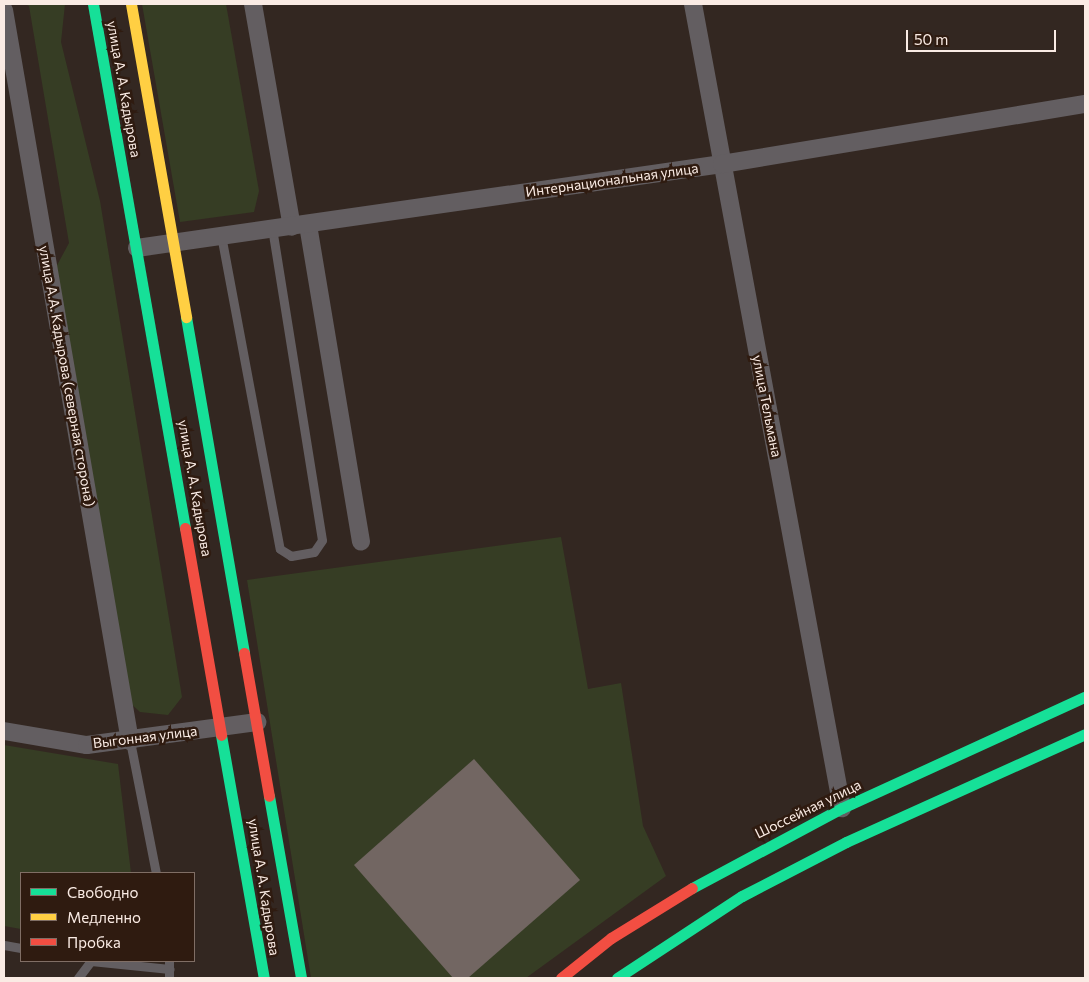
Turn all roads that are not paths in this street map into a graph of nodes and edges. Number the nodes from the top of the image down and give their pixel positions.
1 (93, 4) edge
2 (131, 4) edge
3 (253, 4) edge
4 (693, 4) edge
5 (4, 10) edge
6 (1085, 104) edge
7 (722, 164) junction
8 (300, 226) junction
9 (272, 229) junction
10 (221, 235) junction
11 (174, 242) junction
12 (137, 248) junction
13 (361, 542) dead end
14 (1085, 697) edge
15 (257, 722) junction
16 (223, 727) junction
17 (4, 731) edge
18 (1085, 734) edge
19 (130, 741) junction
20 (842, 808) junction
21 (156, 872) edge
22 (4, 945) edge
23 (20, 948) edge
24 (89, 962) edge
25 (100, 962) edge
26 (630, 968) junction
27 (169, 969) edge
28 (78, 978) edge
29 (264, 978) edge
30 (301, 978) edge
31 (561, 978) edge
32 (617, 978) edge
33 (641, 978) edge

1 - 12 main road, улица А. А. Кадырова
2 - 11 main road, улица А. А. Кадырова
3 - 8 street
4 - 7 street, улица Тельмана
5 - 19 street, улица А.А. Кадырова (северная сторона)
6 - 7 street, Интернациональная улица
7 - 8 street, Интернациональная улица
7 - 20 street, улица Тельмана
8 - 9 street, Интернациональная улица
8 - 13 street
9 - 10 street, Интернациональная улица
9 - 10 lane
10 - 11 street, Интернациональная улица
11 - 12 street, Интернациональная улица
11 - 15 main road, улица А. А. Кадырова
12 - 16 main road, улица А. А. Кадырова
14 - 20 main road, Шоссейная улица
15 - 16 street, Выгонная улица
15 - 30 main road, улица А. А. Кадырова
16 - 19 street, Выгонная улица
16 - 29 main road, улица А. А. Кадырова
17 - 19 street, Выгонная улица
18 - 26 main road
19 - 21 lane
20 - 31 main road, Шоссейная улица
22 - 23 lane
24 - 28 lane
25 - 27 lane
26 - 32 main road
26 - 33 lane

